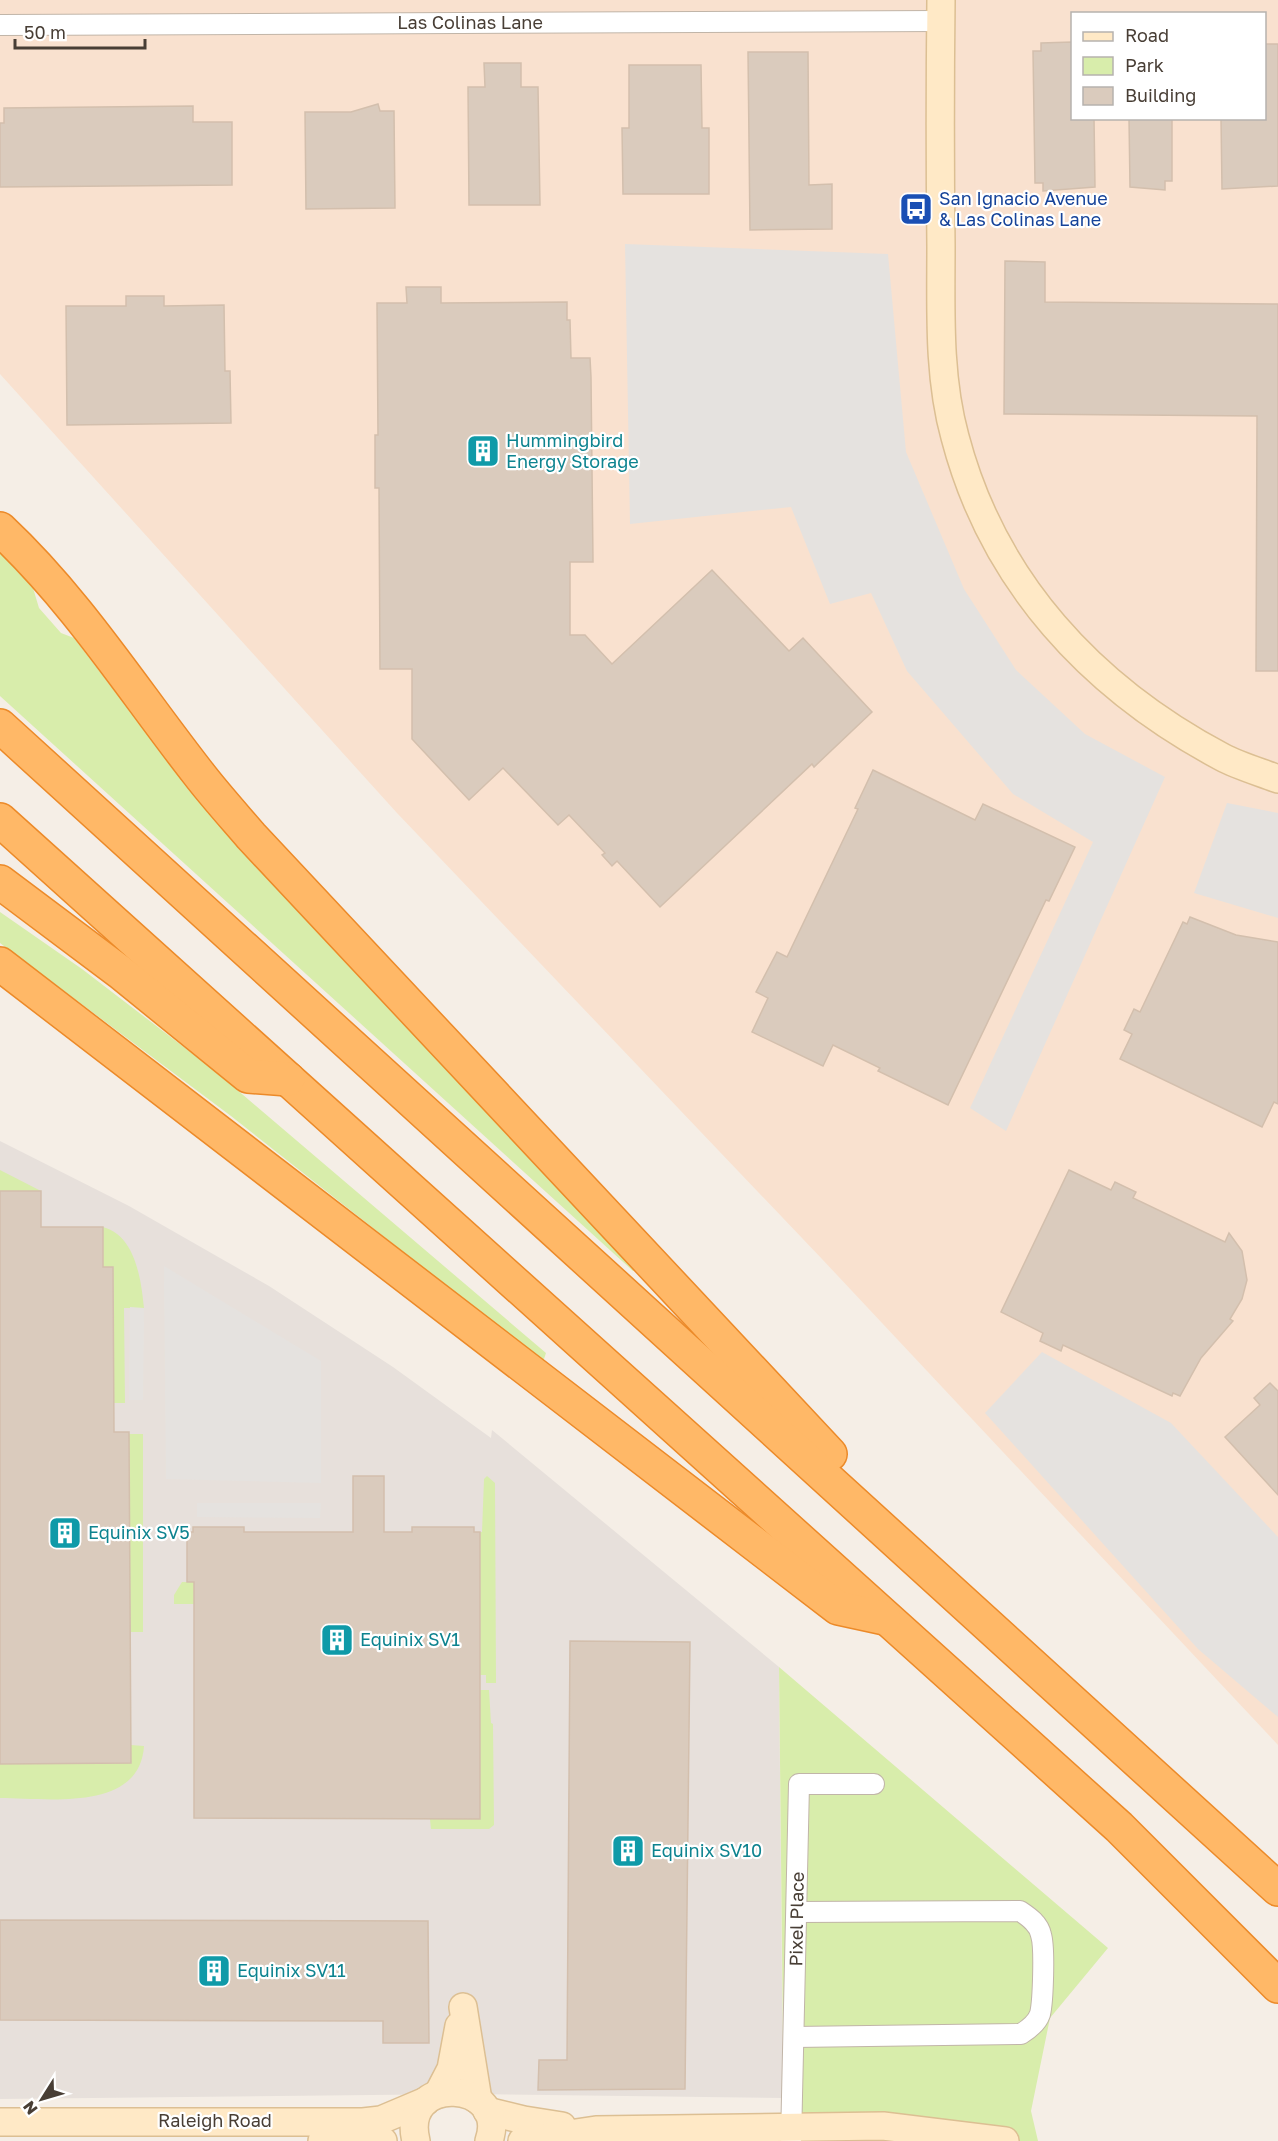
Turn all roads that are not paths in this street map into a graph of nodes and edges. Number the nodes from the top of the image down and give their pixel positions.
1 (940, 10) edge
2 (0, 25) edge
3 (0, 529) edge
4 (0, 726) edge
5 (1278, 779) edge
6 (0, 820) edge
7 (0, 882) edge
8 (0, 964) edge
9 (0, 974) edge
10 (39, 994) junction
11 (288, 1079) junction
12 (864, 1512) junction
13 (886, 1618) junction
14 (874, 1784) dead end
15 (1278, 1889) edge
16 (797, 1912) junction
17 (1278, 1986) edge
18 (794, 2037) junction
19 (432, 2097) junction
20 (482, 2106) junction
21 (0, 2122) edge
22 (596, 2130) junction
23 (791, 2134) edge
24 (322, 2141) edge
25 (383, 2141) edge
26 (416, 2141) edge
27 (489, 2141) edge
28 (522, 2141) edge
29 (1005, 2141) edge

1 - 2 street, Las Colinas Lane
1 - 5 street
3 - 12 highway
4 - 12 highway
6 - 11 highway
7 - 11 highway
8 - 10 highway
9 - 10 highway
10 - 13 highway
11 - 13 highway
12 - 15 highway
13 - 17 highway
14 - 16 street, Pixel Place
16 - 18 street, Pixel Place
16 - 18 street
18 - 23 street, Pixel Place
19 - 20 street
19 - 20 street
19 - 21 street, Raleigh Road
19 - 26 street
20 - 22 street
20 - 27 street
22 - 23 street
22 - 28 street
23 - 29 street
24 - 25 street

